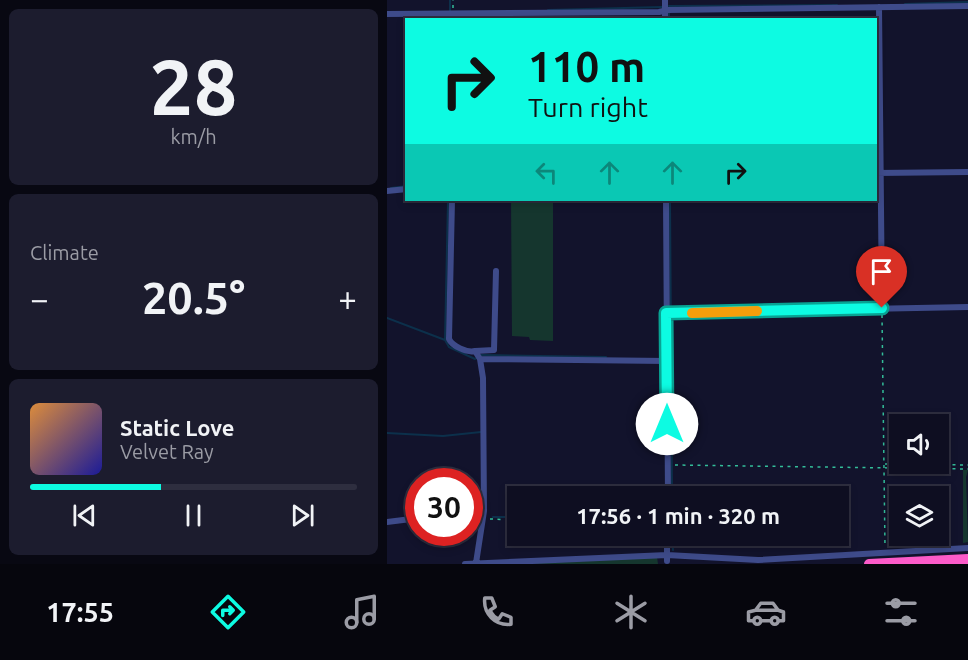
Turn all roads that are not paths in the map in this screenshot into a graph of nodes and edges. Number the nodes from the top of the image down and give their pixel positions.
1 (665, 0) edge
2 (968, 6) edge
3 (879, 7) junction
4 (668, 10) junction
5 (387, 14) edge
6 (453, 15) edge
7 (498, 17) edge
8 (666, 18) edge
9 (968, 172) edge
10 (878, 173) edge
11 (405, 189) edge
12 (387, 191) edge
13 (452, 201) edge
14 (666, 201) edge
15 (496, 271) dead end
16 (968, 307) edge
17 (882, 308) junction
18 (669, 313) junction
19 (478, 356) junction
20 (667, 361) junction
21 (483, 468) edge
22 (668, 486) edge
23 (405, 520) edge
24 (387, 522) edge
25 (478, 546) edge
26 (667, 546) edge
27 (968, 548) edge
28 (667, 558) junction
29 (968, 559) edge
30 (465, 564) edge
31 (475, 564) edge
32 (869, 564) edge

1 - 4 street
2 - 3 street
3 - 4 street
3 - 10 street
4 - 7 street
4 - 8 street
5 - 6 street
6 - 7 street
9 - 10 street
10 - 17 street
11 - 12 street
13 - 19 street
14 - 18 street
15 - 19 street
16 - 17 street
17 - 18 street
18 - 20 street
19 - 20 street
19 - 21 street
20 - 22 street
23 - 24 street
25 - 31 street
26 - 28 street
27 - 28 street
28 - 31 street
29 - 32 highway
30 - 31 street

